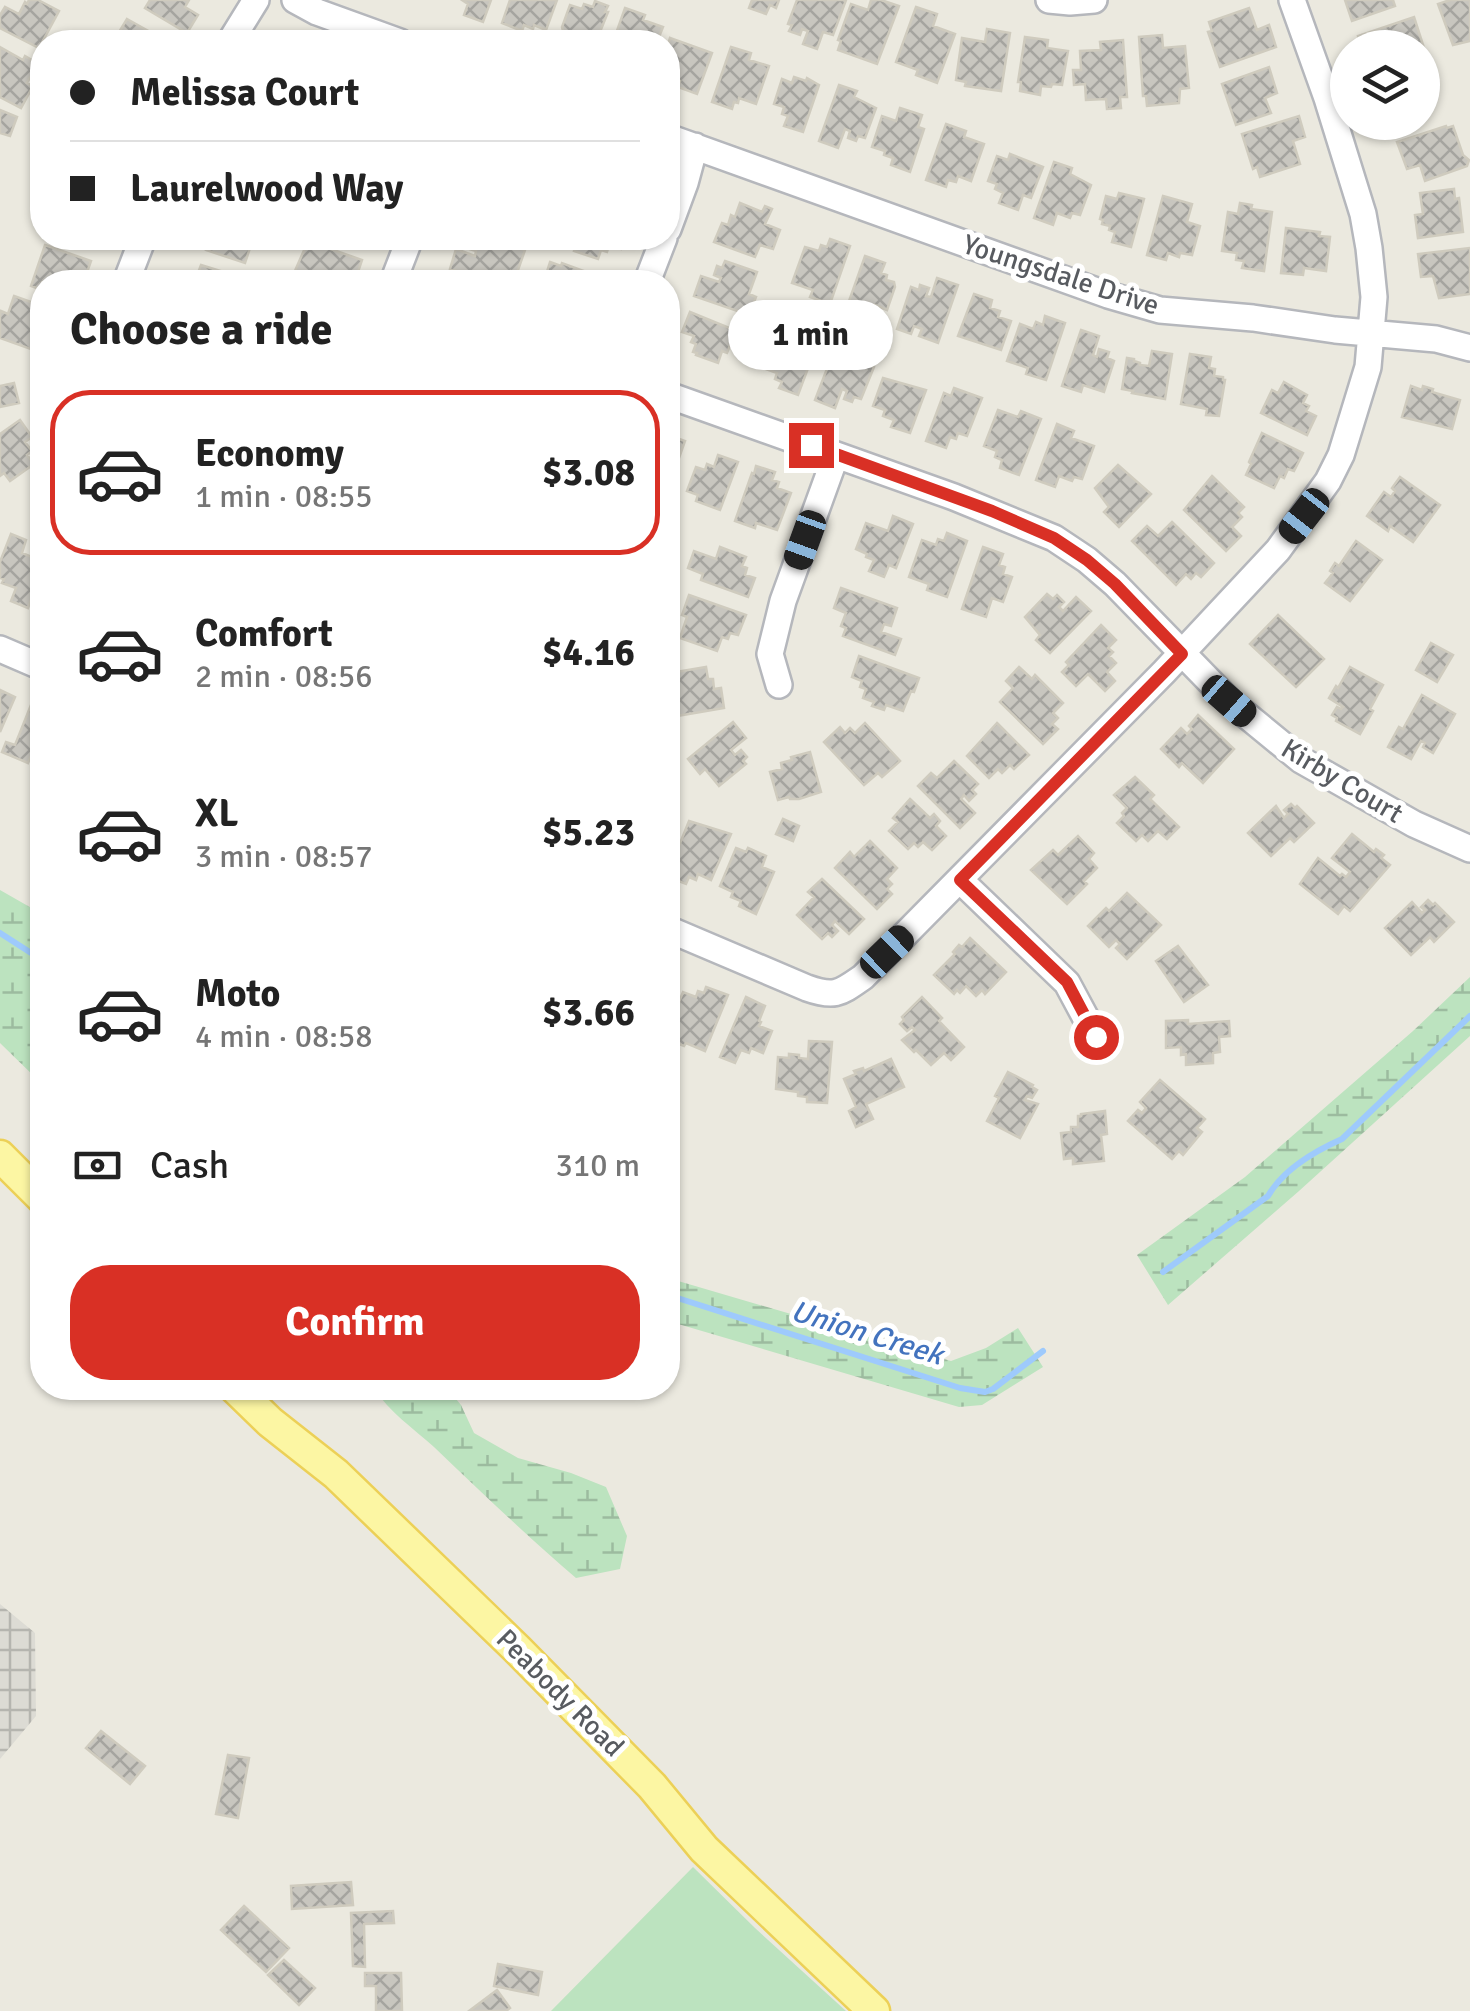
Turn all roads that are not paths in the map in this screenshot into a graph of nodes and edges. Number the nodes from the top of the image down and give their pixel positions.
1 (256, 0) edge
2 (295, 0) edge
3 (1048, 0) edge
4 (1094, 0) edge
5 (1292, 0) edge
6 (237, 30) edge
7 (367, 30) edge
8 (680, 141) edge
9 (695, 146) junction
10 (680, 196) edge
11 (1371, 334) junction
12 (1470, 348) edge
13 (680, 399) edge
14 (836, 455) junction
15 (0, 648) edge
16 (1182, 654) junction
17 (30, 662) edge
18 (779, 685) dead end
19 (1470, 849) edge
20 (960, 880) junction
21 (680, 934) edge
22 (1096, 1037) dead end
23 (0, 1156) edge
24 (30, 1186) edge
25 (247, 1400) edge
26 (874, 2011) edge

1 - 6 street
2 - 7 street
3 - 4 street
5 - 11 street
8 - 9 street, Youngsdale Drive
9 - 10 street
9 - 11 street, Youngsdale Drive
11 - 12 street, Youngsdale Drive
11 - 16 street
13 - 14 street, Kirby Court
14 - 16 street, Kirby Court
14 - 18 street
15 - 17 street
16 - 19 street, Kirby Court
16 - 20 street
20 - 21 street
20 - 22 street
23 - 24 main road
25 - 26 main road, Peabody Road

